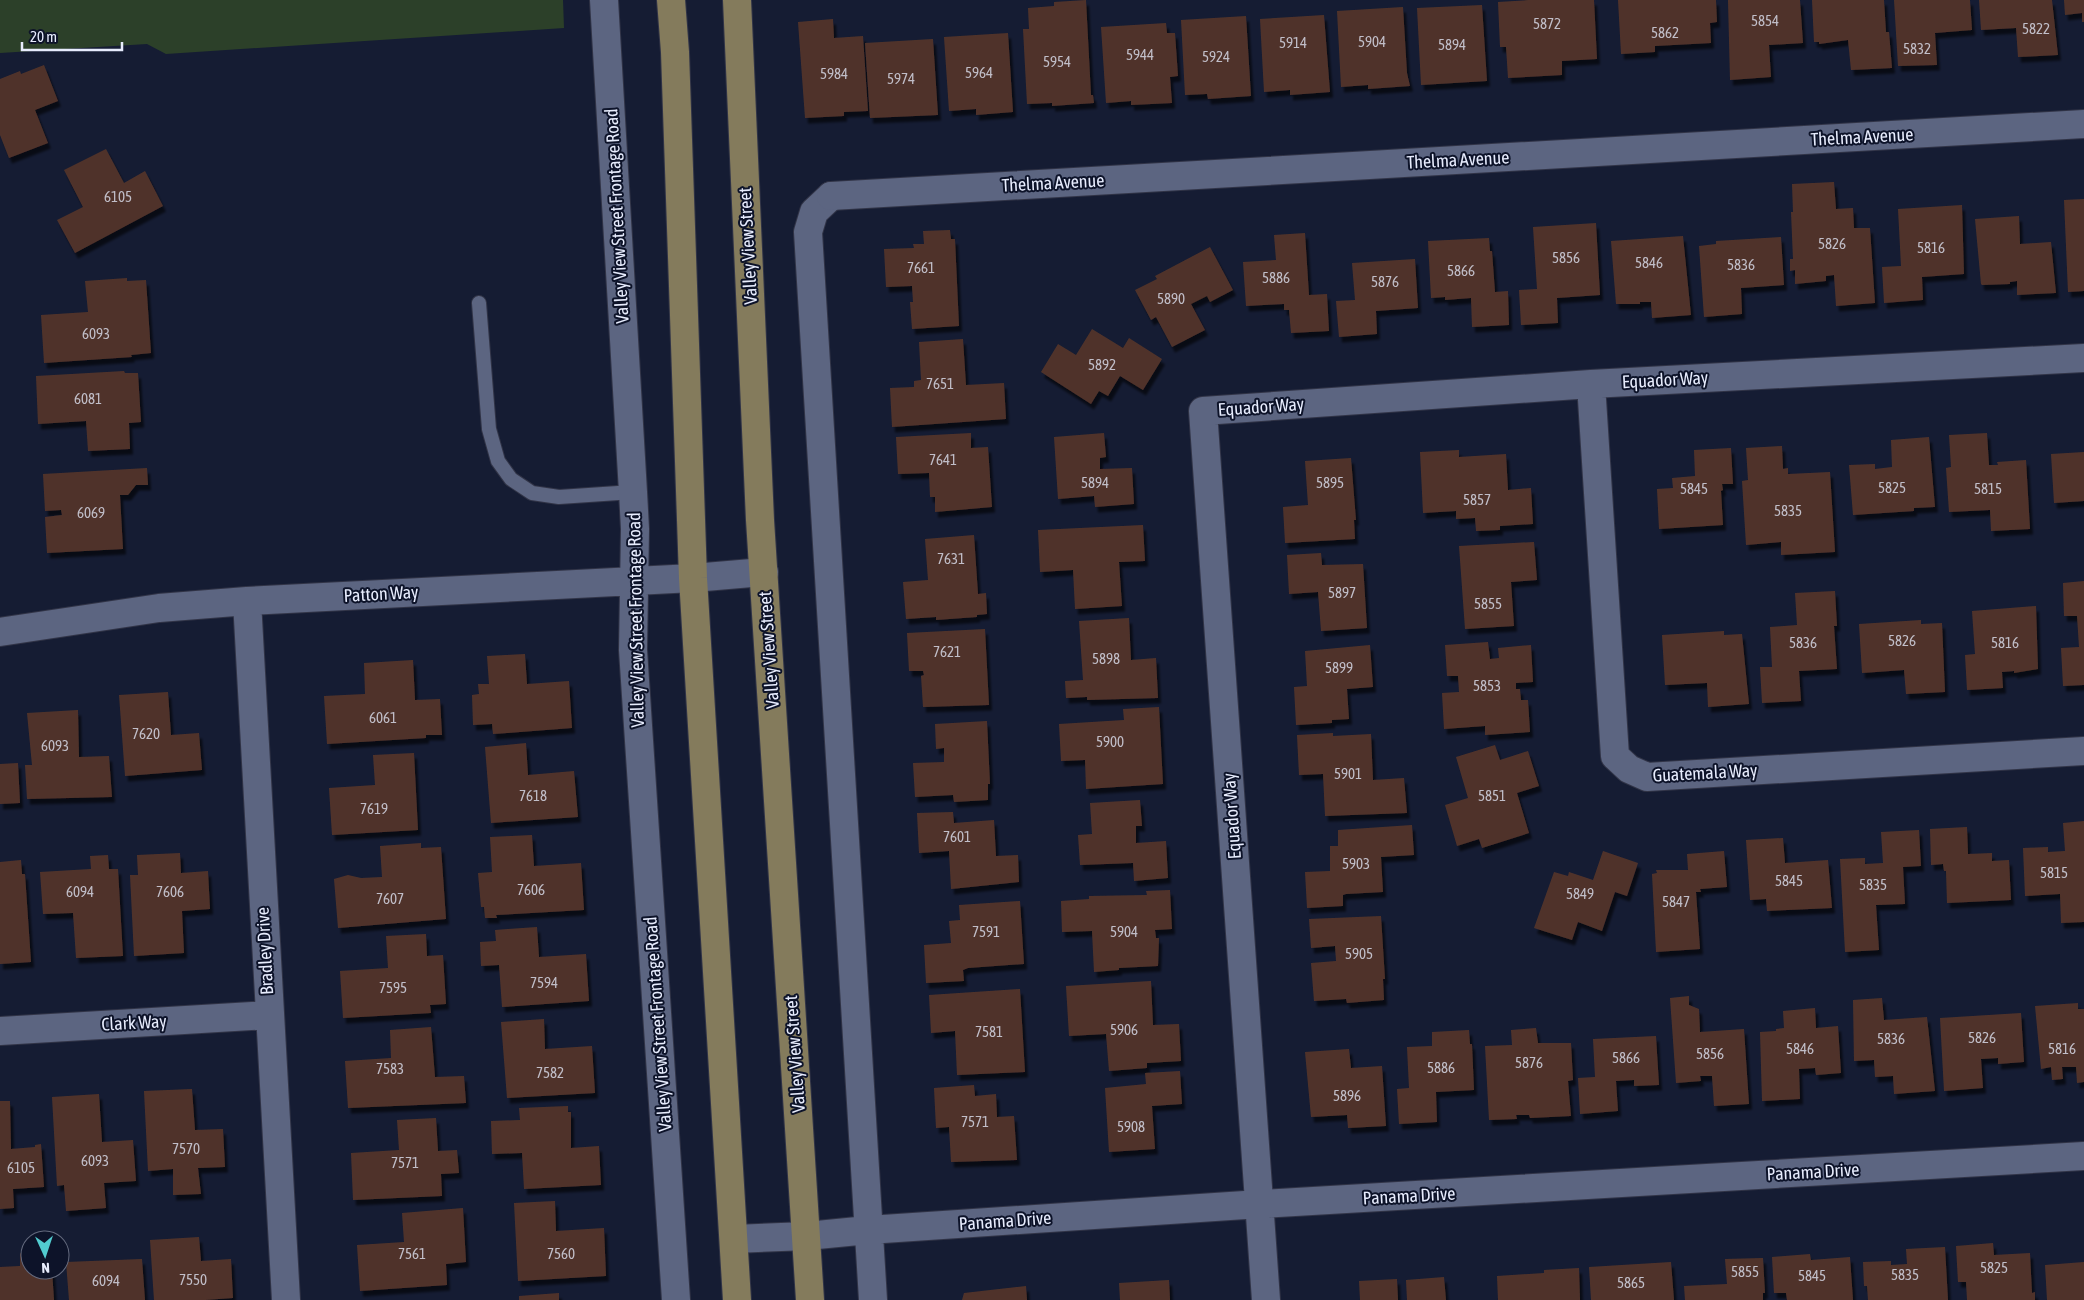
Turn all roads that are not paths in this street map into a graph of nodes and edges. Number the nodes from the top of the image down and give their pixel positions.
1 (604, 0) edge
2 (671, 0) edge
3 (737, 0) edge
4 (2084, 124) edge
5 (479, 303) dead end
6 (2084, 358) edge
7 (1591, 384) junction
8 (634, 492) junction
9 (764, 572) junction
10 (693, 578) junction
11 (633, 581) junction
12 (247, 601) junction
13 (0, 632) edge
14 (2084, 751) edge
15 (269, 1016) junction
16 (0, 1032) edge
17 (2084, 1156) edge
18 (1260, 1204) junction
19 (868, 1230) junction
20 (807, 1236) junction
21 (734, 1239) junction
22 (286, 1300) edge
23 (676, 1300) edge
24 (737, 1300) edge
25 (810, 1300) edge
26 (873, 1300) edge
27 (1266, 1300) edge

1 - 8 street, Valley View Street Frontage Road
2 - 10 main road
3 - 9 main road, Valley View Street
4 - 19 street, Thelma Avenue
5 - 8 lane
6 - 7 street, Equador Way
7 - 14 street, Guatemala Way
7 - 18 street, Equador Way
8 - 11 street, Valley View Street Frontage Road
9 - 10 street, Patton Way
9 - 20 main road, Valley View Street
10 - 11 street, Patton Way
10 - 21 main road
11 - 12 street, Patton Way
11 - 23 street, Valley View Street Frontage Road
12 - 13 street, Patton Way
12 - 15 street, Bradley Drive
15 - 16 street, Clark Way
15 - 22 street, Bradley Drive
17 - 18 street, Panama Drive
18 - 19 street, Panama Drive
18 - 27 street
19 - 20 street, Panama Drive
19 - 26 street
20 - 21 street, Panama Drive
20 - 25 main road, Valley View Street
21 - 24 main road

